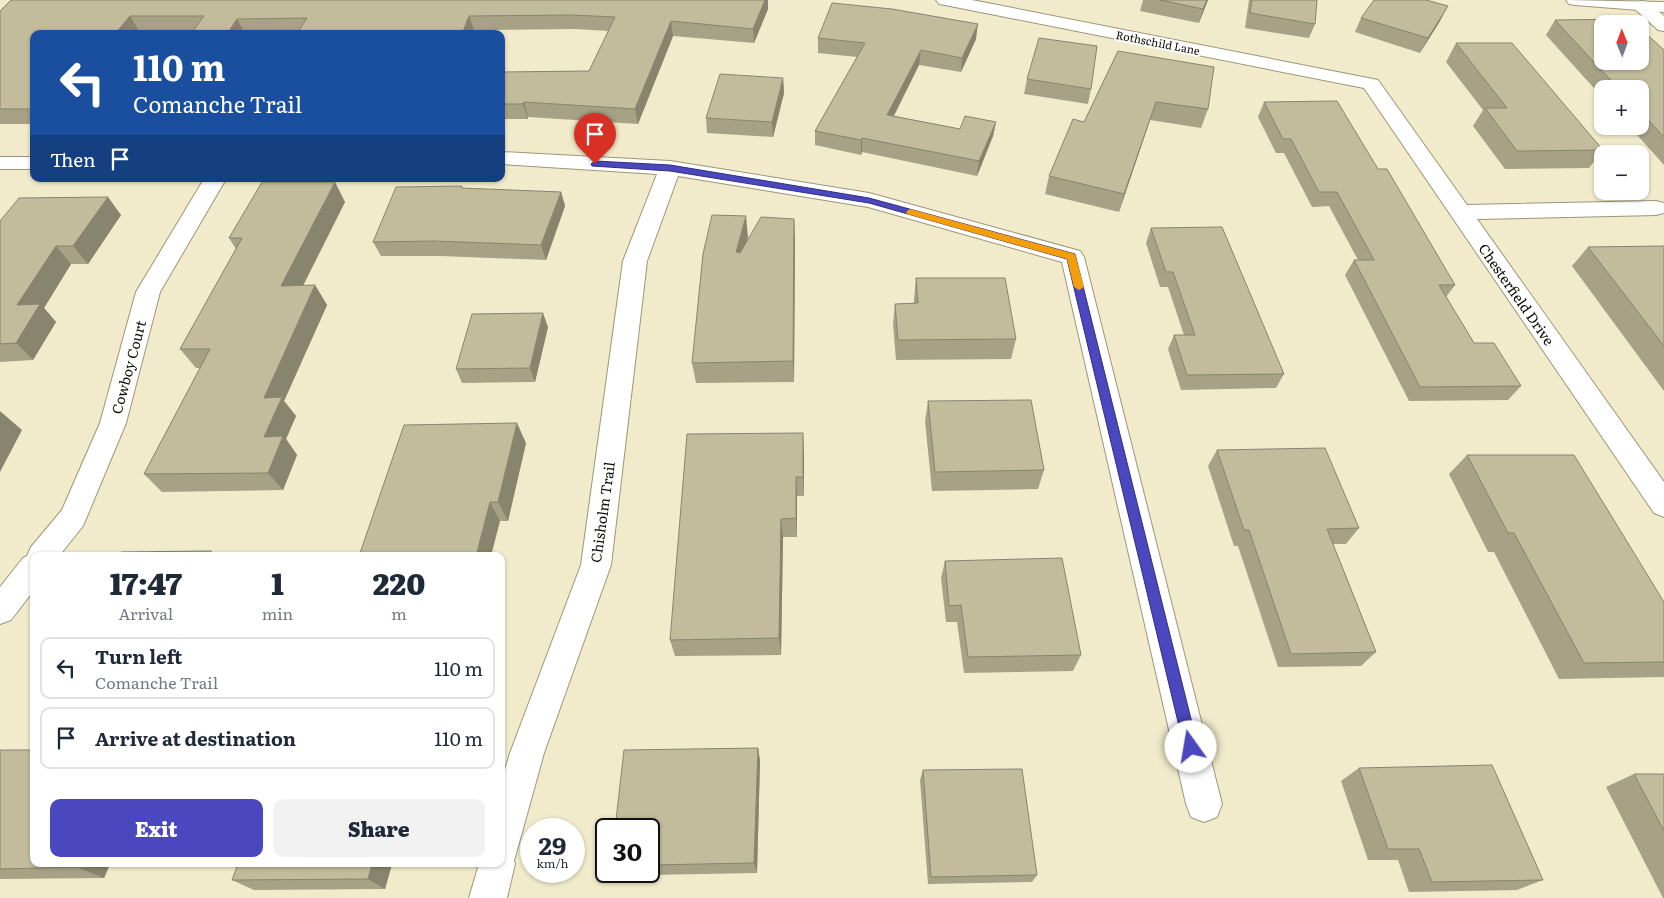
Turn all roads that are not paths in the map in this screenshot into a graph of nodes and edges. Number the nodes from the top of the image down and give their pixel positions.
1 (945, 0) edge
2 (1575, 0) edge
3 (1642, 6) junction
4 (1664, 7) edge
5 (1664, 26) edge
6 (1371, 84) joint
7 (505, 158) edge
8 (0, 163) edge
9 (30, 163) edge
10 (670, 168) junction
11 (213, 182) edge
12 (1656, 208) dead end
13 (1460, 212) junction
14 (1664, 505) edge
15 (45, 552) edge
16 (30, 572) edge
17 (0, 610) edge
18 (1204, 804) dead end
19 (505, 833) edge
20 (496, 867) edge
21 (488, 898) edge

1 - 6 street, Rothschild Lane
2 - 3 street
3 - 4 street
3 - 5 street
6 - 13 street, Chesterfield Drive
7 - 10 street
8 - 9 street
10 - 18 street
10 - 19 street, Chisholm Trail
11 - 15 street, Cowboy Court
12 - 13 street
13 - 14 street, Chesterfield Drive
16 - 17 street
20 - 21 street

